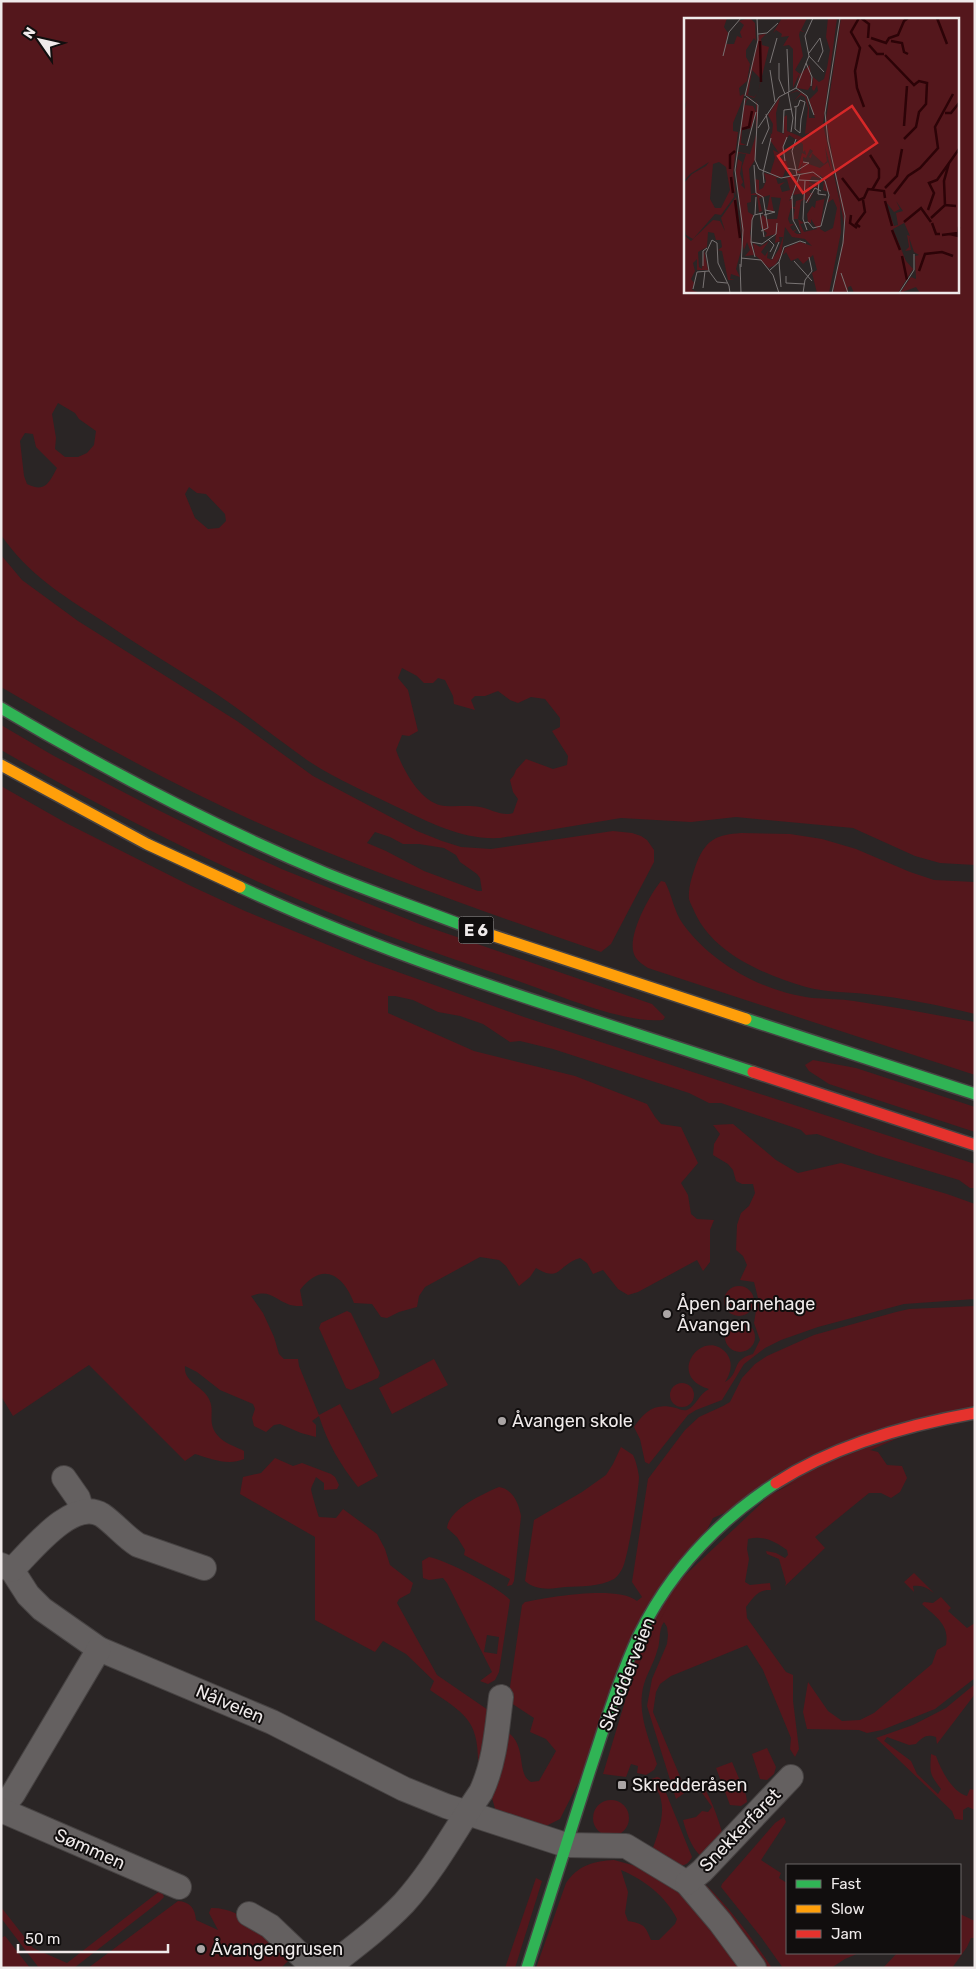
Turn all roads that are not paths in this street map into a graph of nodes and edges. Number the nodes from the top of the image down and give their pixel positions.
1 (1, 708) edge
2 (1, 765) edge
3 (975, 1094) edge
4 (975, 1145) edge
5 (975, 1413) edge
6 (64, 1478) dead end
7 (82, 1511) junction
8 (7, 1567) edge
9 (204, 1568) dead end
10 (99, 1649) junction
11 (501, 1697) dead end
12 (791, 1777) dead end
13 (1, 1809) edge
14 (466, 1813) junction
15 (566, 1845) junction
16 (687, 1882) junction
17 (179, 1886) dead end
18 (249, 1914) dead end
19 (314, 1968) edge
20 (327, 1968) edge
21 (527, 1968) edge
22 (754, 1968) edge

1 - 3 main road, E 6
2 - 4 main road
5 - 15 main road, Skredderveien
6 - 7 street
7 - 8 street, Nålveien
7 - 9 street
8 - 10 street, Nålveien
10 - 13 street, Sømmen
10 - 14 street, Nålveien
11 - 14 street
12 - 16 street, Snekkerfaret
13 - 17 street, Sømmen
14 - 15 street, Nålveien
14 - 20 street
15 - 16 street, Nålveien
15 - 21 main road, Skredderveien
16 - 22 street, Nålveien
18 - 19 street

